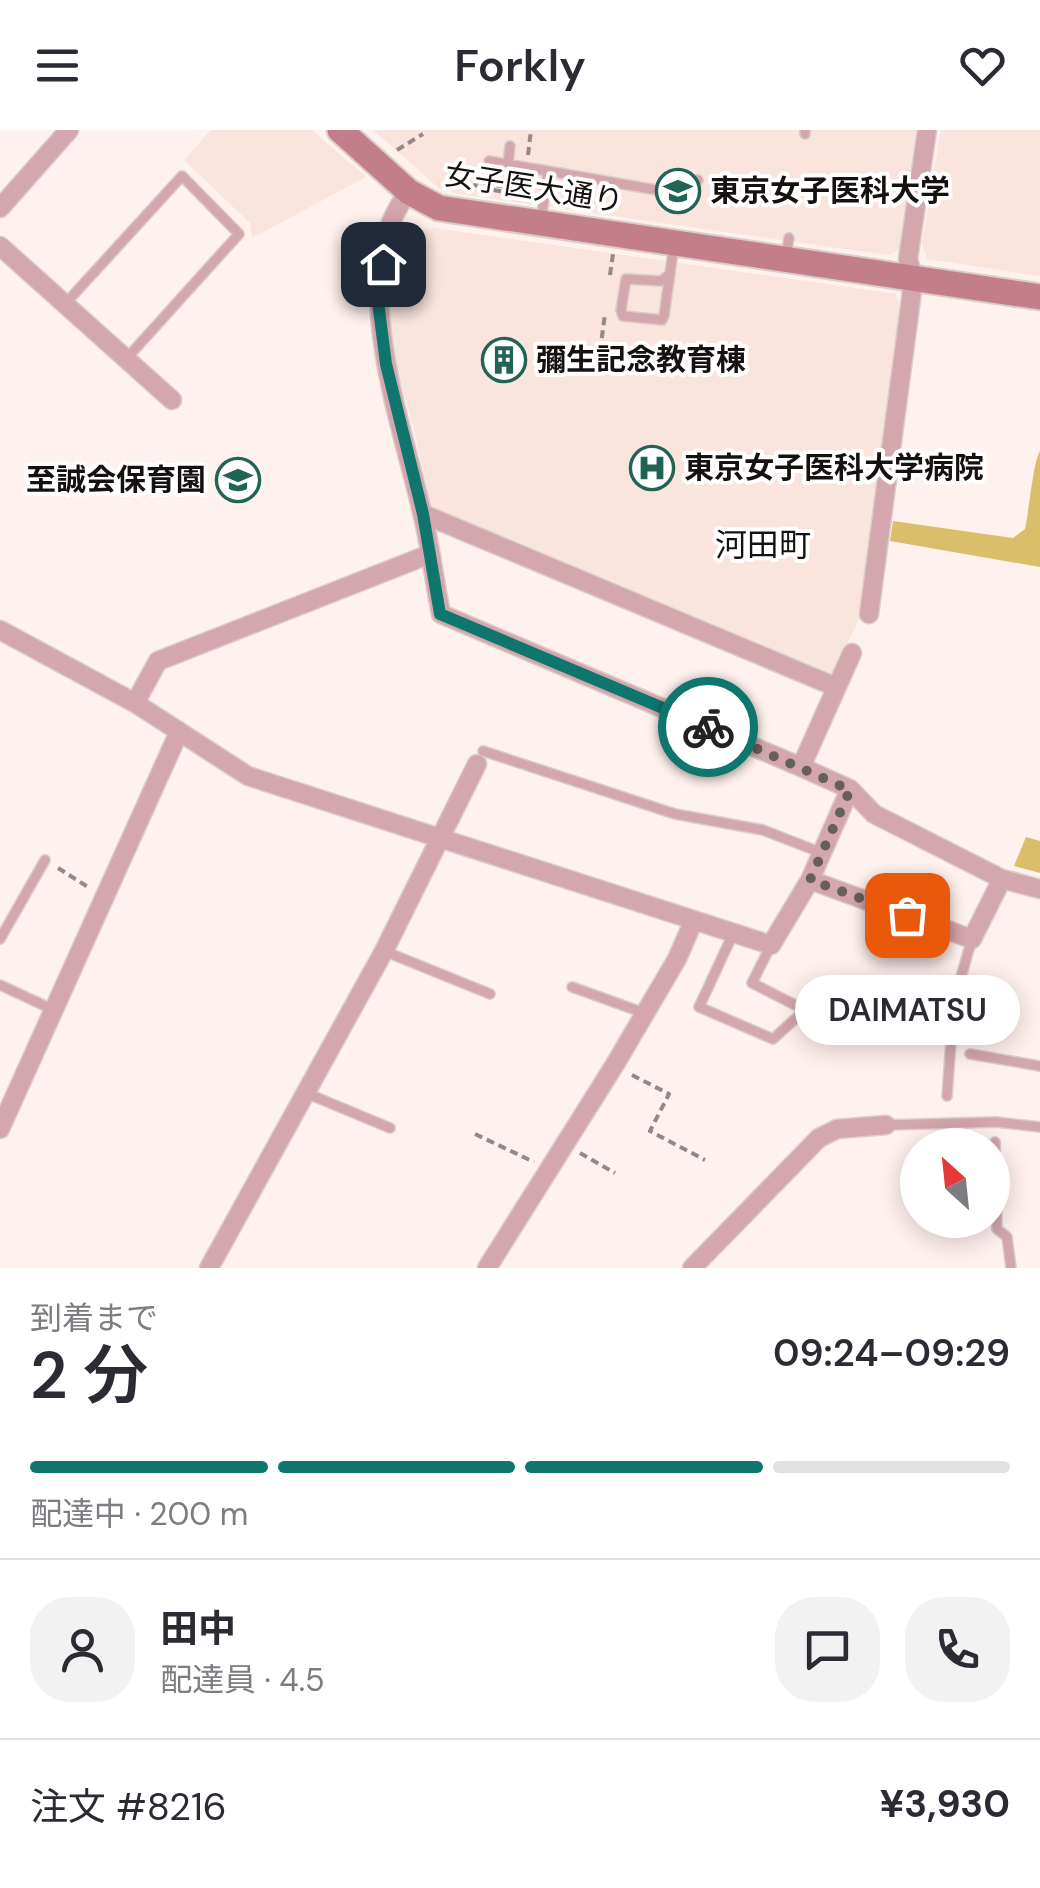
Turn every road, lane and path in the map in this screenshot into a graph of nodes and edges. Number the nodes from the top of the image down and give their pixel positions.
1 (69, 130) edge
2 (340, 130) edge
3 (927, 130) edge
4 (423, 134) dead end
5 (510, 146) dead end
6 (392, 152) dead end
7 (490, 161) dead end
8 (508, 164) junction
9 (548, 171) junction
10 (698, 180) dead end
11 (524, 182) joint
12 (410, 192) junction
13 (0, 208) edge
14 (541, 223) junction
15 (674, 243) junction
16 (0, 246) edge
17 (670, 274) junction
18 (912, 278) junction
19 (1040, 297) edge
20 (66, 303) junction
21 (127, 358) junction
22 (172, 400) dead end
23 (423, 514) junction
24 (430, 554) junction
25 (869, 614) dead end
26 (0, 630) edge
27 (852, 654) dead end
28 (836, 687) junction
29 (135, 703) junction
30 (179, 732) junction
31 (480, 757) joint
32 (801, 767) junction
33 (850, 790) junction
34 (443, 838) junction
35 (822, 853) junction
36 (45, 860) joint
37 (1002, 879) junction
38 (810, 880) junction
39 (1040, 888) edge
40 (105, 897) junction
41 (693, 922) junction
42 (733, 934) junction
43 (0, 939) edge
44 (972, 939) junction
45 (771, 945) junction
46 (384, 951) junction
47 (0, 985) edge
48 (572, 987) dead end
49 (490, 994) dead end
50 (954, 1002) junction
51 (54, 1010) junction
52 (645, 1014) junction
53 (846, 1022) dead end
54 (970, 1054) dead end
55 (614, 1066) junction
56 (1040, 1066) edge
57 (306, 1094) junction
58 (947, 1096) dead end
59 (886, 1125) joint
60 (1040, 1127) edge
61 (390, 1128) dead end
62 (0, 1129) edge
63 (475, 1134) dead end
64 (563, 1144) junction
65 (528, 1159) dead end
66 (704, 1160) dead end
67 (615, 1173) dead end
68 (1007, 1238) edge
69 (210, 1268) edge
70 (487, 1268) edge
71 (692, 1268) edge
72 (1011, 1268) edge

1 - 13 street
2 - 12 street, 女子医大通り
3 - 18 street
4 - 6 path
5 - 8 lane
7 - 8 lane
8 - 9 lane
9 - 10 lane
9 - 14 lane
11 - 11 path
12 - 14 street, 女子医大通り
12 - 23 street
14 - 15 street, 女子医大通り
15 - 17 lane
15 - 18 street, 女子医大通り
16 - 20 street
17 - 17 lane
18 - 19 street, 女子医大通り
18 - 25 street
20 - 21 street
20 - 21 lane
21 - 22 street
23 - 24 street
23 - 28 street
24 - 29 street
24 - 32 street
26 - 29 street
27 - 28 street
28 - 32 street
29 - 30 street
30 - 34 street
30 - 40 street
31 - 34 street
31 - 35 lane
32 - 33 street
33 - 35 street
33 - 37 street
34 - 41 street
34 - 46 street
35 - 38 street
36 - 40 path
36 - 43 lane
37 - 39 street
37 - 44 street
38 - 44 street
38 - 45 street
40 - 51 street
41 - 42 street
41 - 52 street
42 - 45 street
42 - 45 lane
44 - 50 lane
46 - 49 lane
46 - 57 street
47 - 51 lane
48 - 52 lane
50 - 53 lane
50 - 58 lane
51 - 62 street
52 - 55 street
54 - 56 lane
55 - 64 street
55 - 66 path
57 - 61 lane
57 - 69 street
59 - 60 lane
59 - 71 street
63 - 65 path
64 - 67 path
64 - 70 street
68 - 72 lane

